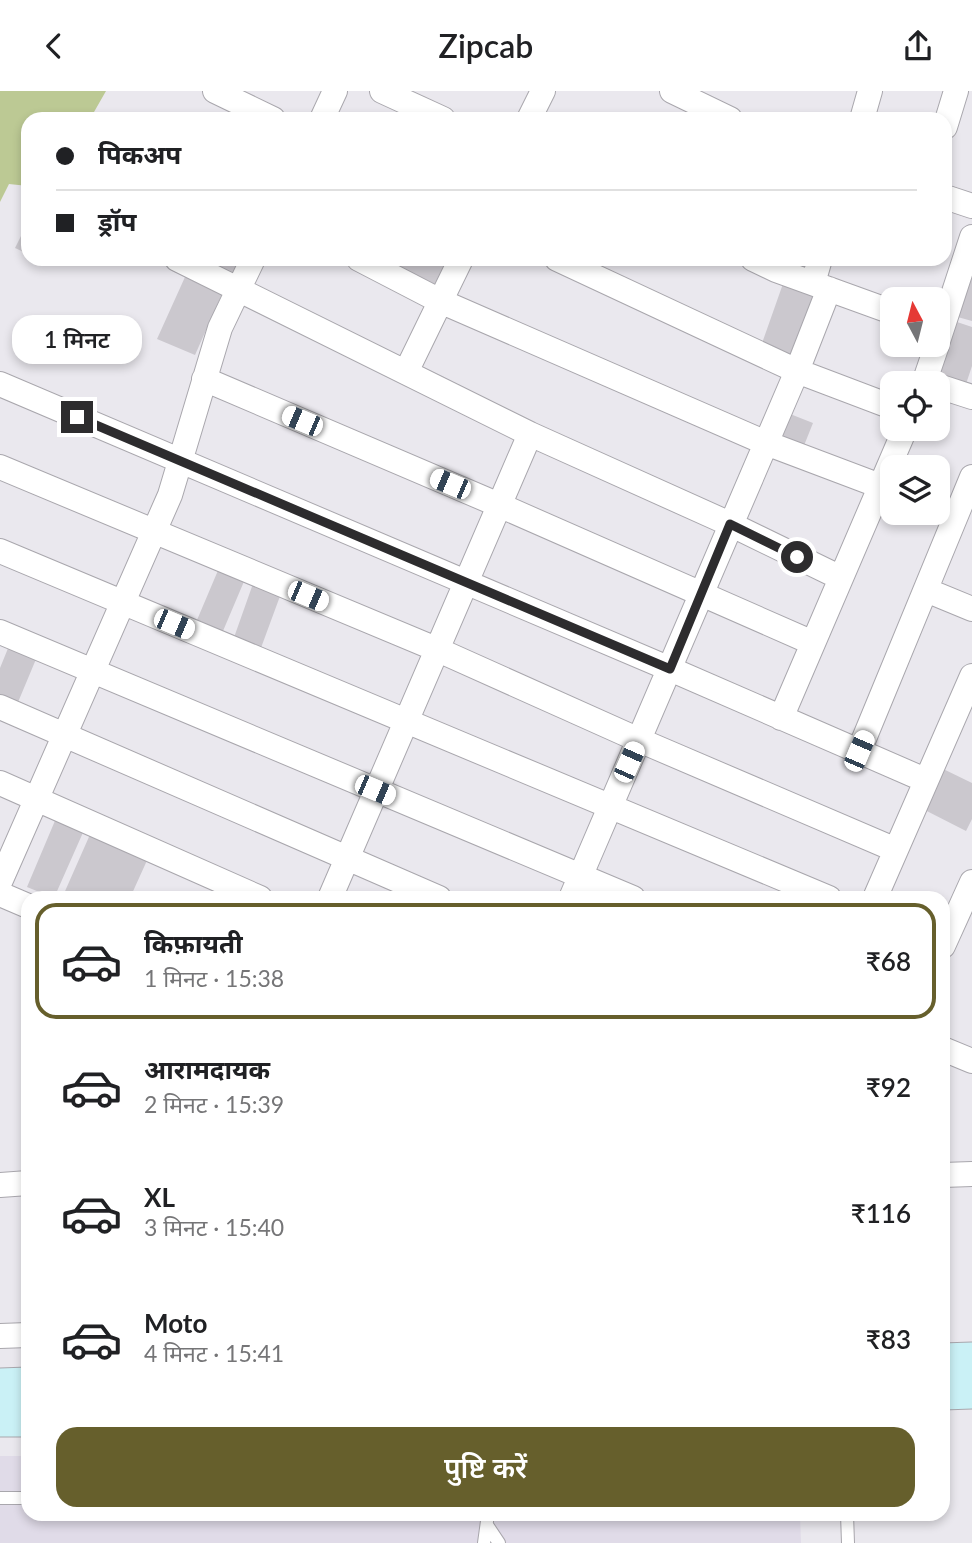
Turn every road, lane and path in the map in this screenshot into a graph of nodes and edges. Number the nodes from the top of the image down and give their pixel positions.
1 (215, 91) edge
2 (335, 91) edge
3 (382, 91) edge
4 (672, 91) edge
5 (870, 91) edge
6 (956, 91) edge
7 (258, 112) edge
8 (324, 112) edge
9 (428, 112) edge
10 (716, 112) edge
11 (864, 112) edge
12 (950, 112) edge
13 (952, 199) edge
14 (972, 206) edge
15 (970, 251) edge
16 (192, 266) edge
17 (250, 266) edge
18 (372, 266) edge
19 (458, 266) edge
20 (572, 266) edge
21 (771, 266) edge
22 (820, 266) edge
23 (821, 286) junction
24 (239, 288) junction
25 (440, 301) junction
26 (950, 306) edge
27 (880, 308) edge
28 (797, 371) junction
29 (406, 372) junction
30 (204, 379) junction
31 (0, 384) edge
32 (950, 390) edge
33 (972, 397) edge
34 (880, 402) edge
35 (530, 434) junction
36 (766, 443) junction
37 (180, 461) junction
38 (0, 467) edge
39 (972, 477) edge
40 (880, 486) joint
41 (499, 505) junction
42 (966, 509) edge
43 (730, 524) junction
44 (154, 531) junction
45 (0, 551) edge
46 (841, 578) junction
47 (465, 581) junction
48 (926, 590) junction
49 (701, 595) junction
50 (123, 603) junction
51 (972, 609) edge
52 (0, 632) edge
53 (813, 643) junction
54 (436, 649) junction
55 (670, 669) junction
56 (93, 671) junction
57 (972, 676) edge
58 (0, 707) edge
59 (965, 711) edge
60 (781, 718) junction
61 (405, 720) junction
62 (65, 735) junction
63 (639, 740) junction
64 (859, 751) junction
65 (925, 780) junction
66 (0, 783) edge
67 (375, 790) junction
68 (37, 799) junction
69 (611, 806) junction
70 (896, 850) junction
71 (347, 857) junction
72 (0, 882) edge
73 (972, 882) edge
74 (576, 887) edge
75 (244, 891) edge
76 (333, 891) edge
77 (423, 891) edge
78 (597, 891) edge
79 (812, 891) edge
80 (878, 891) edge
81 (0, 894) edge
82 (21, 903) edge
83 (950, 931) edge
84 (950, 1052) edge
85 (972, 1061) edge
86 (972, 1174) edge
87 (950, 1175) edge
88 (21, 1184) edge
89 (0, 1185) edge
90 (21, 1335) edge
91 (0, 1336) edge
92 (950, 1360) edge
93 (972, 1360) edge
94 (0, 1385) edge
95 (21, 1385) edge
96 (972, 1391) edge
97 (950, 1392) edge
98 (0, 1419) edge
99 (21, 1419) edge
100 (0, 1498) edge
101 (21, 1498) edge
102 (487, 1521) edge
103 (488, 1521) edge
104 (847, 1521) edge
105 (484, 1543) edge
106 (499, 1543) edge
107 (848, 1543) edge

1 - 7 street
2 - 8 street
3 - 9 street
4 - 10 street
5 - 11 street
6 - 12 street
13 - 14 street
15 - 26 street
16 - 24 street
17 - 24 street
18 - 25 street
19 - 25 street
20 - 28 street
21 - 23 street
22 - 23 street
23 - 27 street
23 - 28 street
24 - 29 street
24 - 30 street
25 - 29 street
25 - 36 street
28 - 34 street
28 - 36 street
29 - 35 street
30 - 37 street
30 - 41 street
31 - 37 street
32 - 33 street
35 - 41 street
35 - 43 street
36 - 40 street
36 - 43 street
37 - 44 street
37 - 47 street
38 - 44 street
39 - 42 street
40 - 46 street
41 - 47 street
41 - 49 street
42 - 48 street
43 - 46 street
43 - 49 street
44 - 50 street
44 - 54 street
45 - 50 street
46 - 53 street
47 - 54 street
47 - 55 street
48 - 51 street
48 - 64 street
49 - 53 street
49 - 55 street
50 - 56 street
50 - 61 street
52 - 56 street
53 - 60 street
54 - 61 street
54 - 63 street
55 - 60 street
55 - 63 street
56 - 62 street
56 - 67 street
57 - 59 street
58 - 62 street
59 - 65 street
60 - 64 street
61 - 67 street
61 - 69 street
62 - 68 street
62 - 71 street
63 - 69 street
63 - 70 street
64 - 65 street
65 - 70 street
66 - 68 street
67 - 71 street
67 - 74 street
68 - 72 street
68 - 75 street
69 - 74 street
69 - 79 street
70 - 80 street
71 - 76 street
71 - 77 street
73 - 83 street
74 - 78 street
81 - 82 street
84 - 85 street
86 - 87 street
88 - 89 street
90 - 91 street
92 - 93 main road
94 - 95 main road
96 - 97 main road
98 - 99 main road
100 - 101 lane
102 - 105 lane
103 - 106 lane
104 - 107 lane

